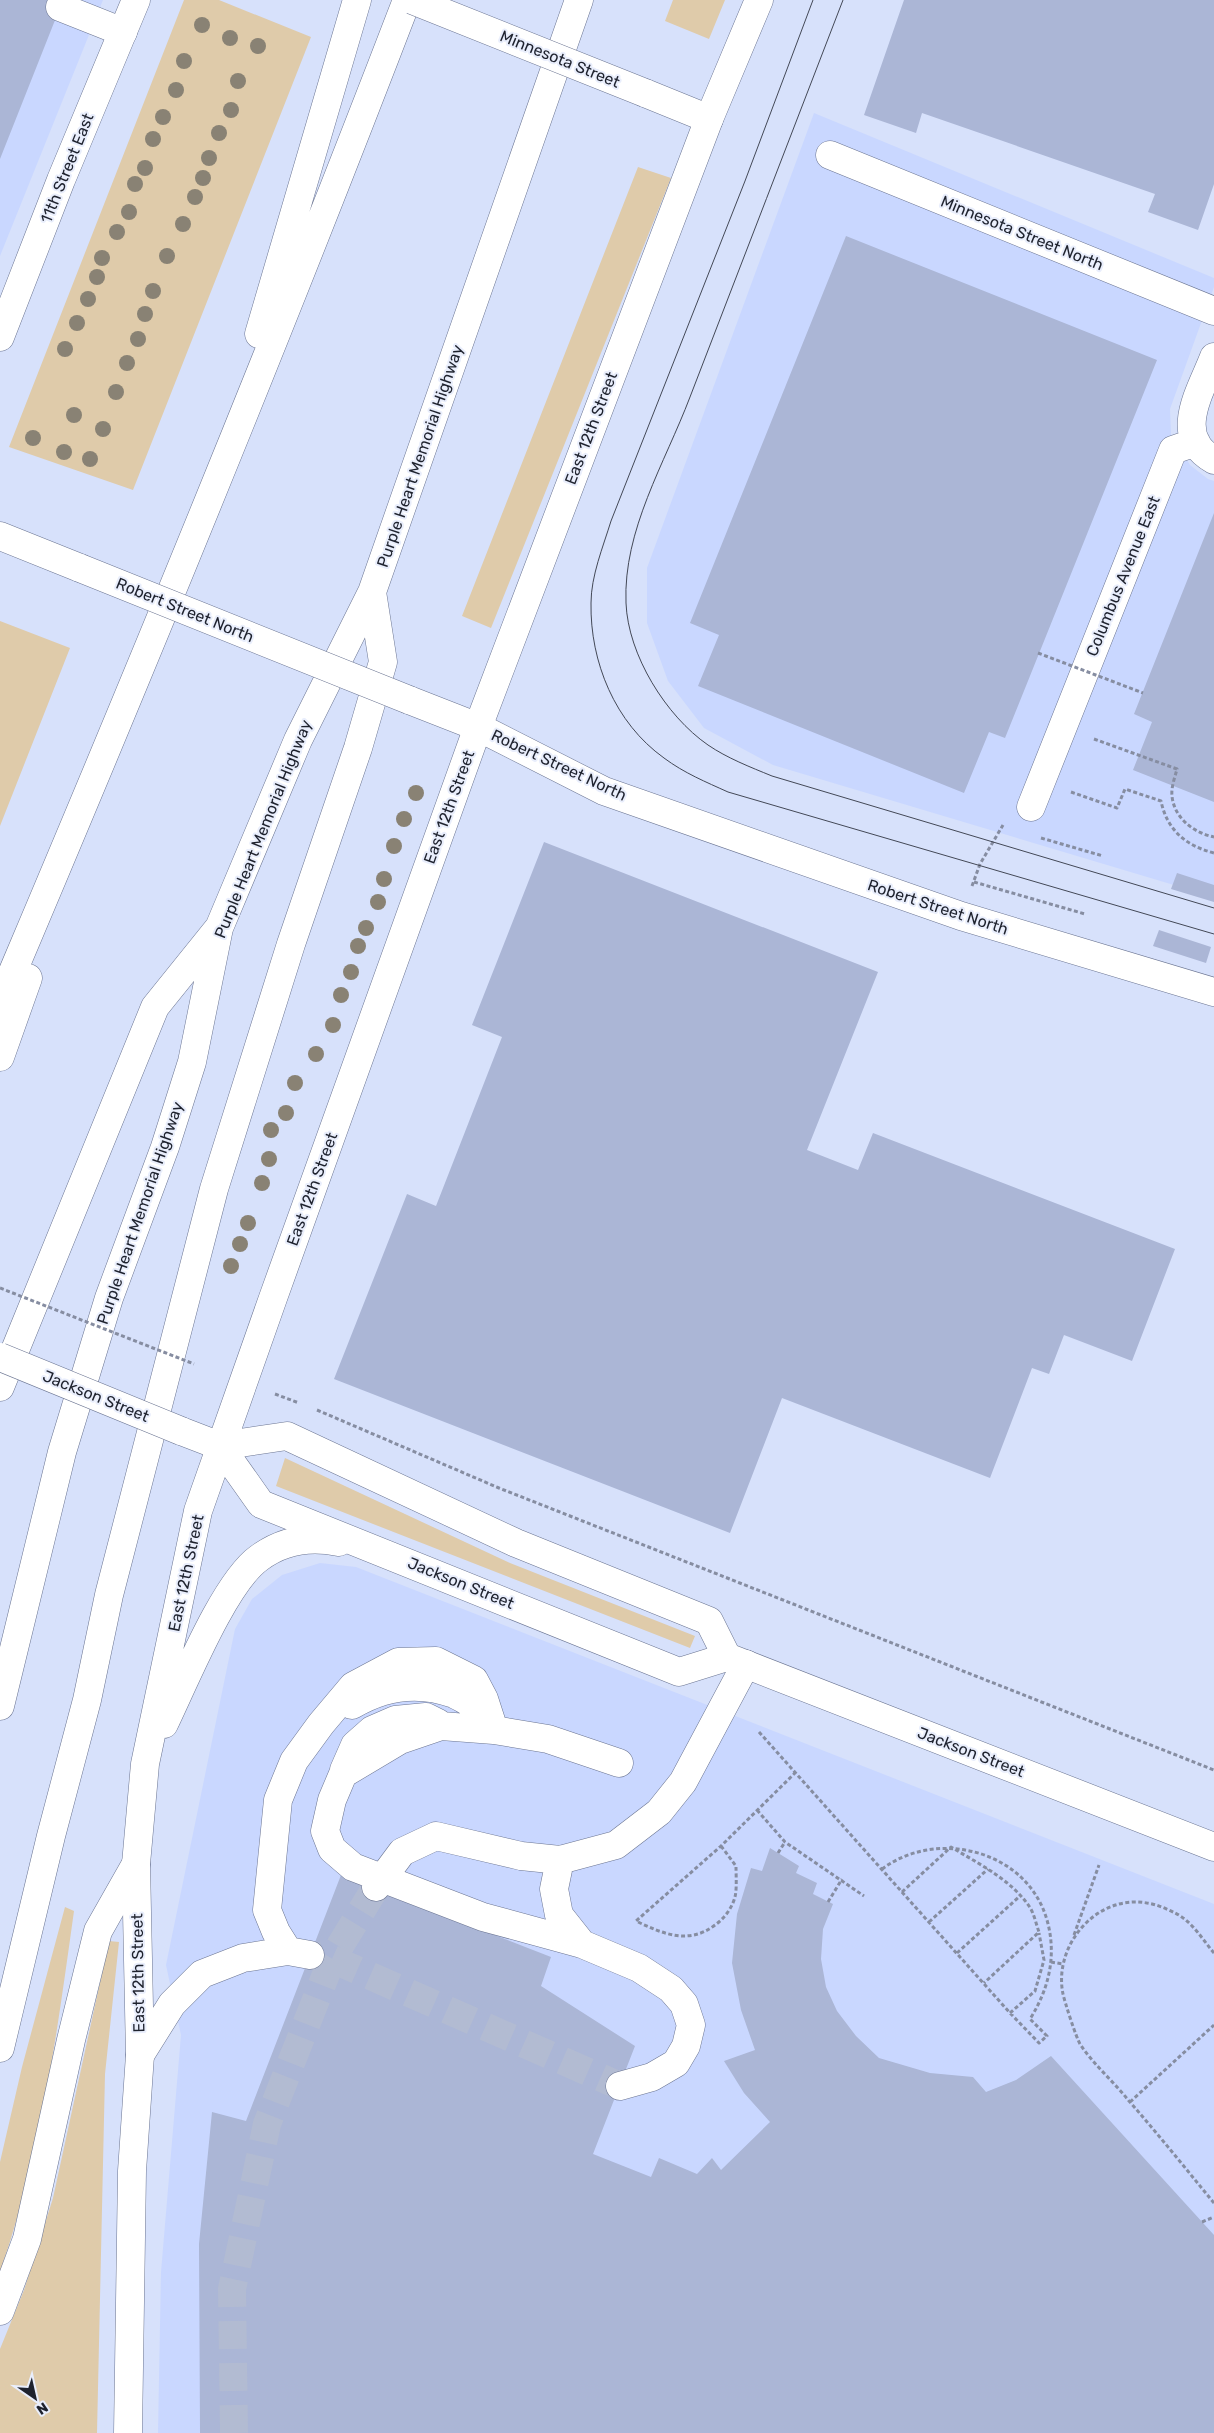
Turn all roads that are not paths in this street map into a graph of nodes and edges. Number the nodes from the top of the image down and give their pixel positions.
1 (136, 0) edge
2 (357, 0) edge
3 (407, 0) edge
4 (413, 0) edge
5 (579, 0) edge
6 (759, 0) edge
7 (60, 7) dead end
8 (123, 32) junction
9 (709, 119) junction
10 (830, 155) dead end
11 (333, 192) junction
12 (1214, 311) edge
13 (0, 337) edge
14 (1214, 358) edge
15 (1205, 451) edge
16 (215, 482) junction
17 (0, 536) edge
18 (372, 592) junction
19 (478, 726) junction
20 (111, 740) junction
21 (1031, 807) road end
22 (219, 928) junction
23 (1214, 992) edge
24 (0, 1002) edge
25 (0, 1057) edge
26 (0, 1357) edge
27 (0, 1386) edge
28 (220, 1446) junction
29 (394, 1555) junction
30 (737, 1661) junction
31 (0, 1706) edge
32 (491, 1722) junction
33 (619, 1763) dead end
34 (145, 1764) junction
35 (1214, 1847) edge
36 (560, 1860) junction
37 (136, 1864) junction
38 (378, 1883) junction
39 (582, 1944) junction
40 (0, 2048) edge
41 (140, 2055) junction
42 (620, 2086) tunnel mouth
43 (0, 2311) edge
44 (128, 2433) edge

1 - 8 main road, 11th Street East
2 - 16 main road
3 - 11 main road
4 - 9 main road, Minnesota Street, bridge
4 - 11 main road
5 - 18 main road, Purple Heart Memorial Highway
6 - 9 main road, East 12th Street
7 - 8 main road
8 - 13 main road, 11th Street East
9 - 19 main road, East 12th Street
10 - 12 main road, Minnesota Street North
11 - 16 main road
14 - 15 main road, Columbus Avenue East
15 - 21 main road, Columbus Avenue East
16 - 20 main road
17 - 19 main road, Robert Street North, bridge
18 - 22 main road, Purple Heart Memorial Highway
18 - 40 main road
19 - 23 main road, Robert Street North
19 - 28 main road, East 12th Street
20 - 24 main road
20 - 25 main road
22 - 27 main road
22 - 31 main road, Purple Heart Memorial Highway
26 - 28 main road, Jackson Street, bridge
28 - 29 main road, Jackson Street
28 - 30 main road, Jackson Street
28 - 34 main road, East 12th Street
29 - 30 main road, Jackson Street
29 - 34 main road
30 - 35 main road, Jackson Street
30 - 36 main road
32 - 33 main road
32 - 38 main road
32 - 41 main road
34 - 37 main road, East 12th Street
36 - 38 main road
36 - 39 main road
37 - 41 main road, East 12th Street
37 - 43 main road
38 - 39 main road
39 - 42 main road
41 - 44 main road, East 12th Street

